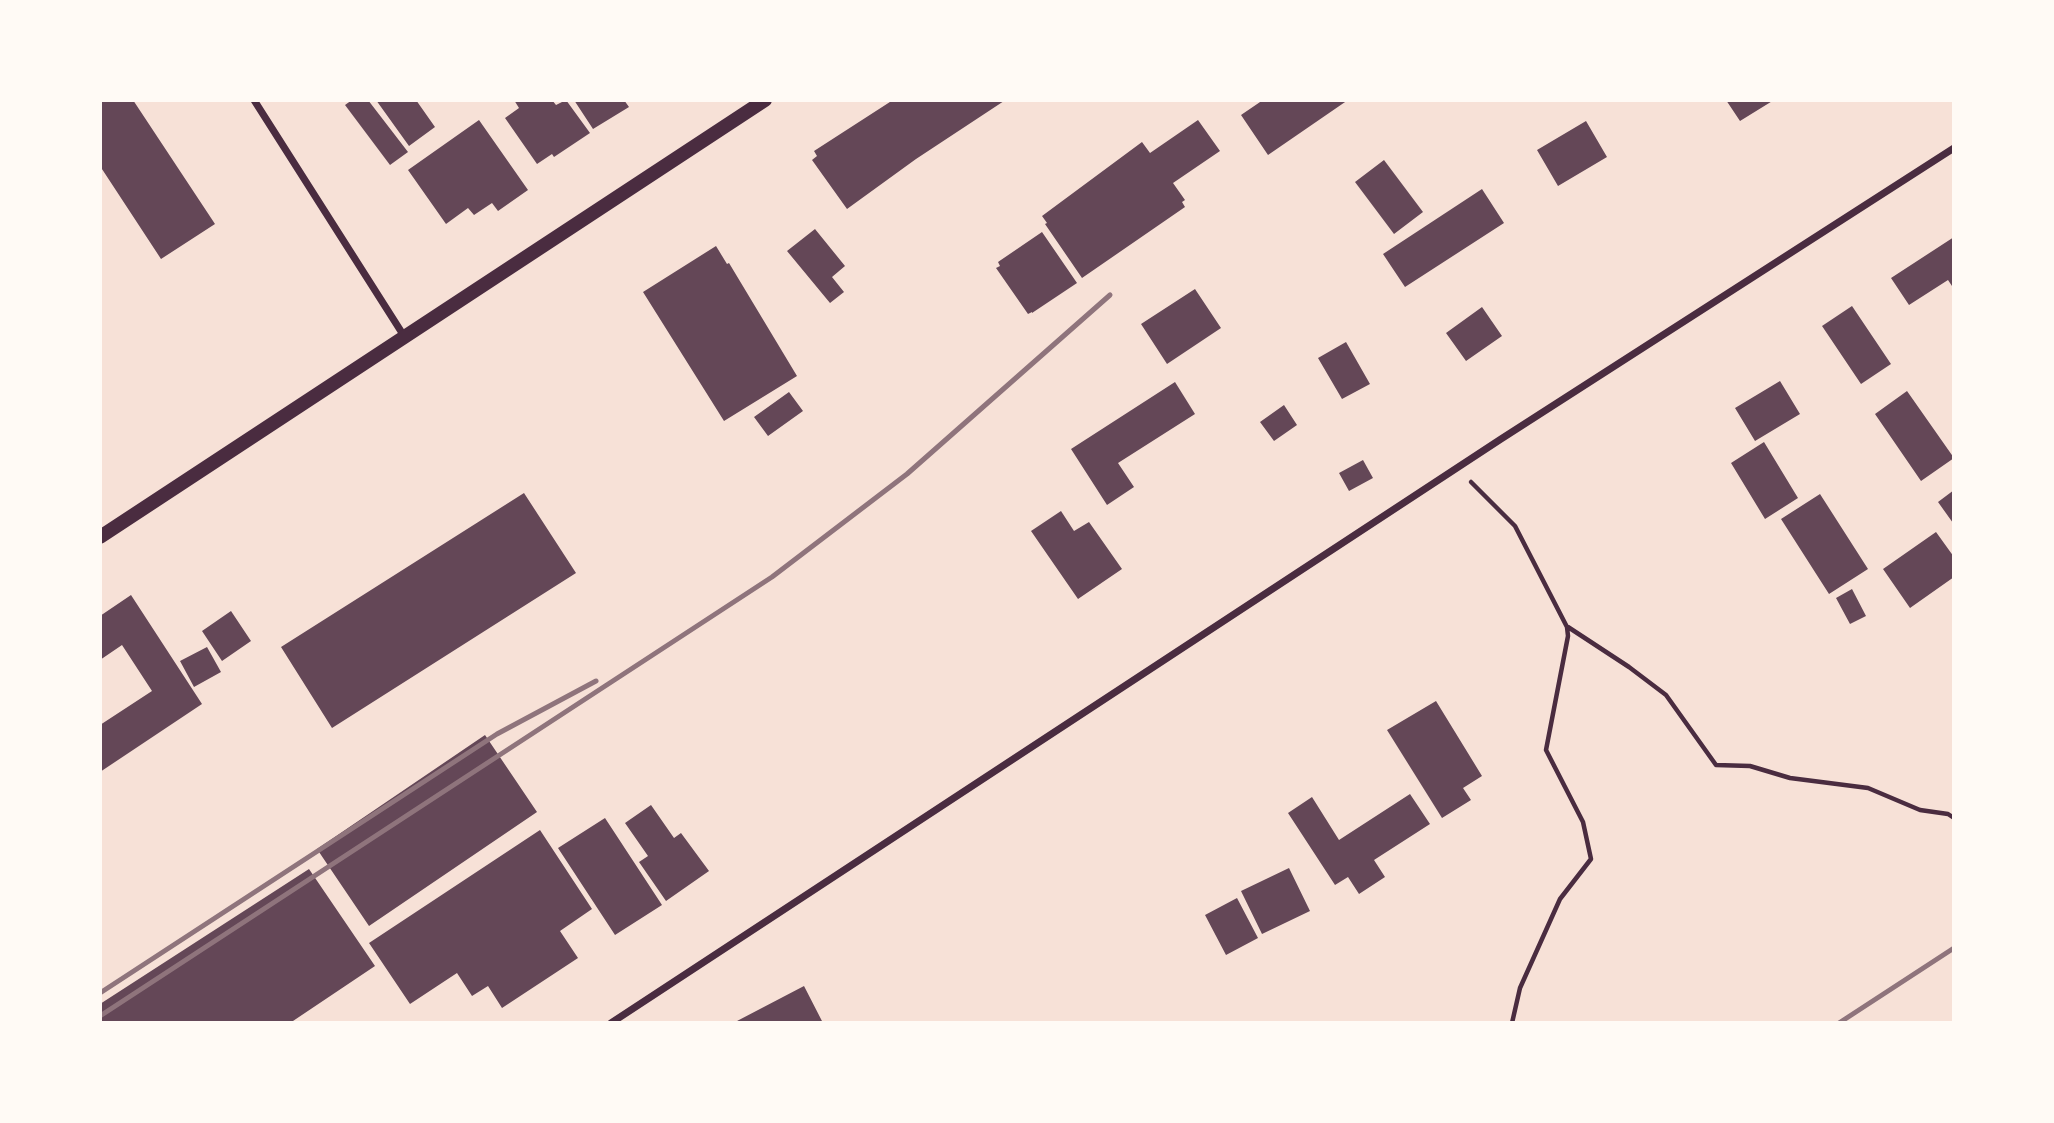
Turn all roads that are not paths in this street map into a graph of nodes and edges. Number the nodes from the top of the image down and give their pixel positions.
1 (254, 100) edge
2 (765, 100) edge
3 (1954, 148) edge
4 (404, 335) junction
5 (100, 537) edge
6 (611, 1023) edge

1 - 4 street
2 - 4 main road
3 - 6 street
4 - 5 main road

